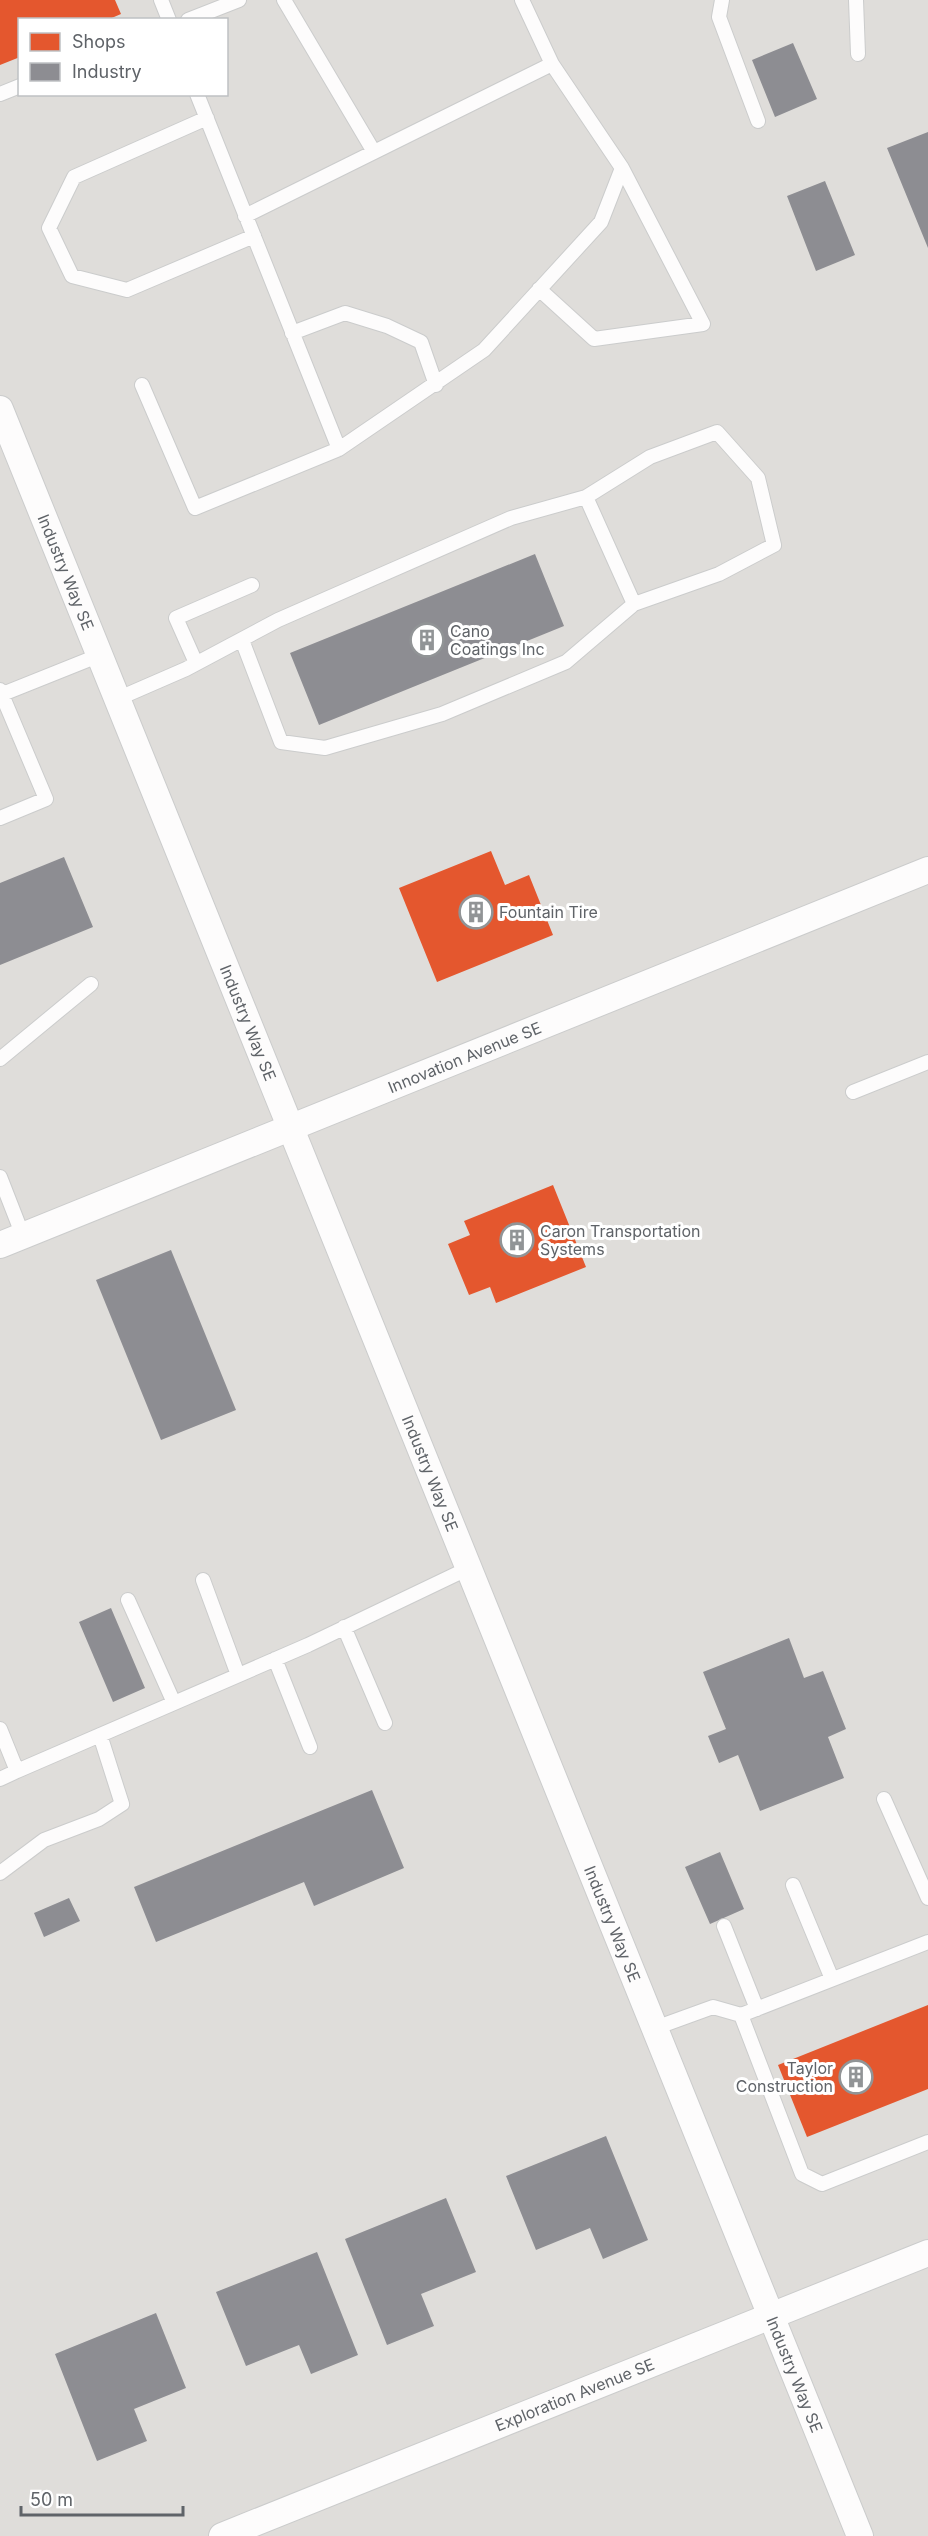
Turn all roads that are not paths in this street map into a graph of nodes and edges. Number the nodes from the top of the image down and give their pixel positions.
1 (161, 0) edge
2 (239, 0) edge
3 (285, 0) edge
4 (522, 0) edge
5 (722, 0) edge
6 (856, 0) edge
7 (168, 18) edge
8 (193, 18) edge
9 (858, 54) dead end
10 (552, 64) junction
11 (18, 87) edge
12 (0, 94) edge
13 (198, 96) edge
14 (207, 118) junction
15 (758, 121) dead end
16 (374, 152) junction
17 (622, 168) junction
18 (245, 216) junction
19 (254, 236) junction
20 (539, 289) junction
21 (292, 333) junction
22 (436, 385) junction
23 (142, 386) dead end
24 (0, 409) edge
25 (339, 449) junction
26 (586, 497) junction
27 (252, 585) dead end
28 (634, 603) junction
29 (242, 640) junction
30 (100, 655) junction
31 (196, 663) junction
32 (1, 693) edge
33 (117, 699) junction
34 (0, 818) edge
35 (928, 870) edge
36 (91, 984) dead end
37 (0, 1059) edge
38 (928, 1062) edge
39 (853, 1092) dead end
40 (291, 1129) junction
41 (0, 1177) edge
42 (12, 1240) edge
43 (469, 1568) junction
44 (203, 1580) dead end
45 (128, 1600) dead end
46 (344, 1628) junction
47 (276, 1659) junction
48 (238, 1675) junction
49 (174, 1703) junction
50 (386, 1723) dead end
51 (0, 1729) edge
52 (100, 1735) junction
53 (310, 1747) dead end
54 (17, 1771) junction
55 (0, 1779) edge
56 (884, 1799) dead end
57 (0, 1874) edge
58 (793, 1885) dead end
59 (928, 1898) edge
60 (724, 1926) dead end
61 (928, 1942) edge
62 (832, 1979) junction
63 (757, 2008) junction
64 (741, 2015) junction
65 (655, 2028) junction
66 (928, 2142) edge
67 (928, 2253) edge
68 (771, 2315) junction
69 (222, 2536) edge
70 (860, 2536) edge

1 - 7 lane
2 - 8 lane
3 - 16 lane
4 - 10 lane
5 - 15 lane
6 - 9 lane
10 - 16 lane
10 - 17 lane
11 - 12 lane
13 - 14 lane
14 - 18 lane
14 - 19 lane
16 - 18 lane
17 - 20 lane
17 - 20 lane
18 - 19 lane
19 - 21 lane
20 - 22 lane
21 - 22 lane
21 - 25 lane
22 - 25 lane
23 - 25 lane
24 - 30 street, Industry Way SE
26 - 28 lane
26 - 28 lane
26 - 29 lane
27 - 31 lane
28 - 29 lane
29 - 31 lane
30 - 32 lane
30 - 33 street, Industry Way SE
31 - 33 lane
32 - 34 lane
33 - 40 street, Industry Way SE
35 - 40 street, Innovation Avenue SE
36 - 37 lane
38 - 39 lane
40 - 42 street, Innovation Avenue SE
40 - 43 street, Industry Way SE
41 - 42 lane
43 - 46 lane
43 - 65 street, Industry Way SE
44 - 48 lane
45 - 49 lane
46 - 47 lane
46 - 50 lane
47 - 48 lane
47 - 53 lane
48 - 49 lane
49 - 52 lane
51 - 54 lane
52 - 54 lane
52 - 57 lane
54 - 55 lane
56 - 59 lane
58 - 62 lane
60 - 63 lane
61 - 62 lane
62 - 63 lane
63 - 64 lane
64 - 65 lane
64 - 66 lane
65 - 68 street, Industry Way SE
67 - 68 street, Exploration Avenue SE
68 - 69 street, Exploration Avenue SE
68 - 70 street, Industry Way SE

